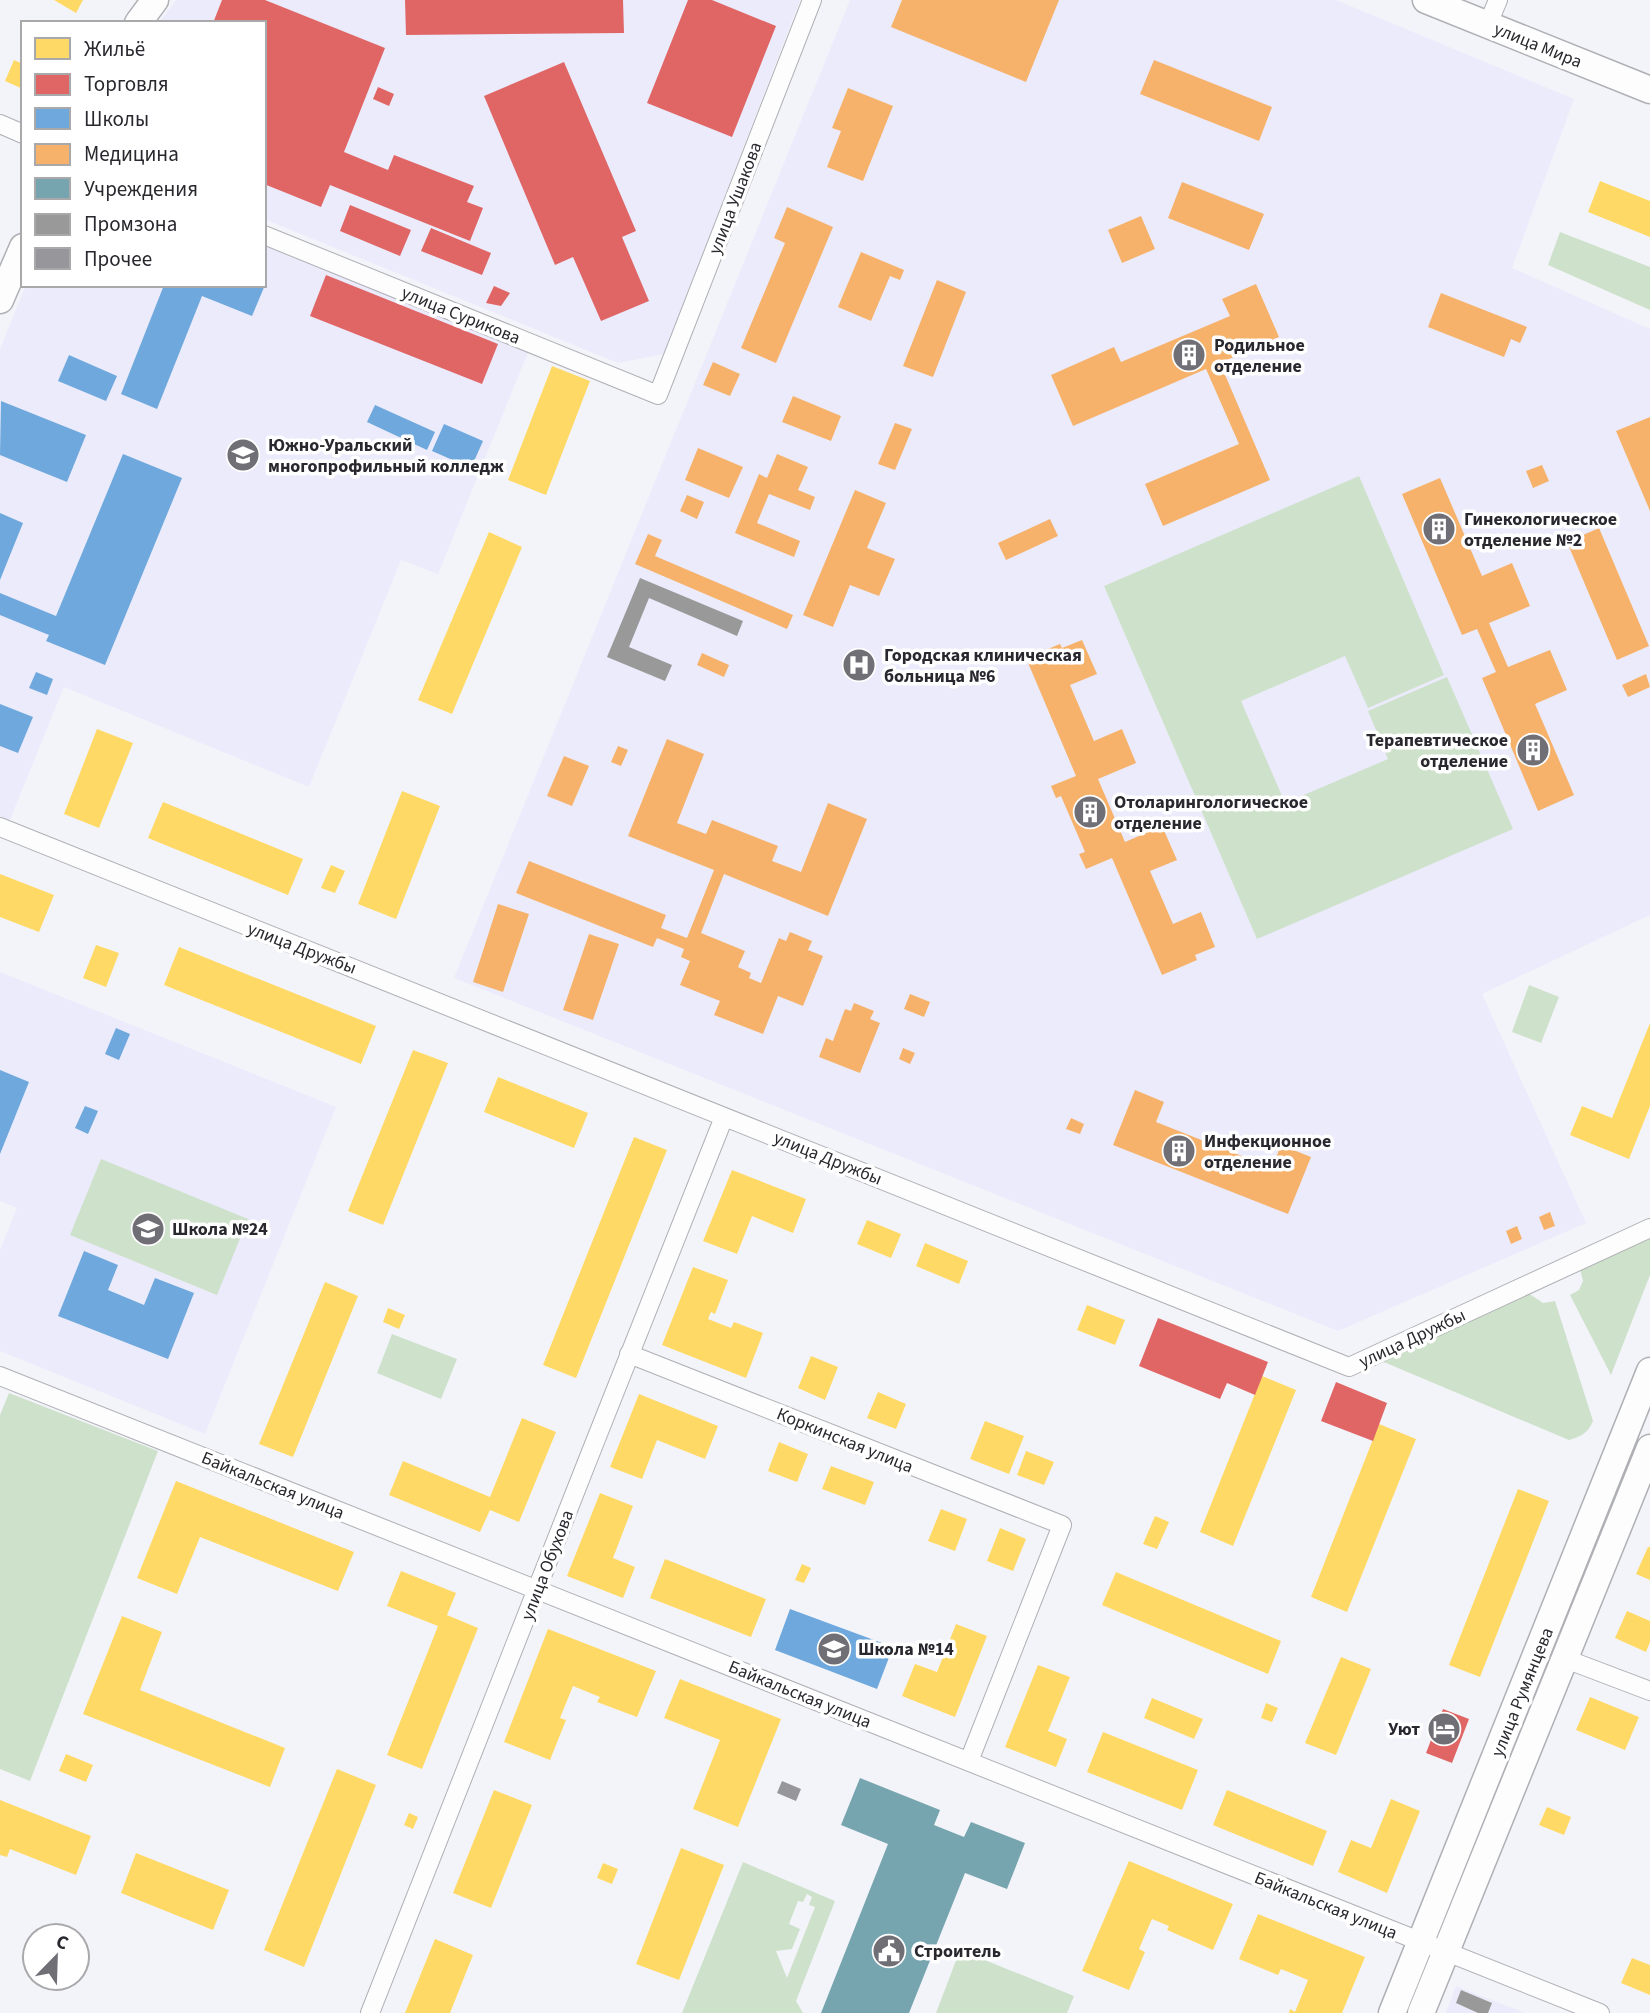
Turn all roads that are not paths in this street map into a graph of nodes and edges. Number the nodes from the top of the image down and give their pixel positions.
1 (155, 0) edge
2 (812, 0) edge
3 (1426, 0) edge
4 (1498, 0) edge
5 (139, 21) edge
6 (1488, 24) junction
7 (1650, 90) edge
8 (0, 124) edge
9 (21, 133) edge
10 (266, 236) edge
11 (21, 252) edge
12 (0, 300) edge
13 (659, 395) joint
14 (0, 827) edge
15 (724, 1117) junction
16 (1650, 1228) edge
17 (629, 1354) junction
18 (1650, 1371) edge
19 (0, 1376) edge
20 (1621, 1444) junction
21 (1648, 1452) edge
22 (538, 1590) junction
23 (1563, 1658) junction
24 (1650, 1690) edge
25 (969, 1761) junction
26 (1420, 1942) junction
27 (1447, 1953) junction
28 (370, 2013) edge
29 (1392, 2013) edge
30 (1421, 2013) edge
31 (1600, 2013) edge

1 - 5 main road
2 - 13 street, улица Ушакова
3 - 6 main road, улица Мира
4 - 6 street
6 - 7 main road, улица Мира
8 - 9 street
10 - 13 street, улица Сурикова
11 - 12 main road
14 - 15 street, улица Дружбы
15 - 16 street, улица Дружбы
15 - 17 street, улица Обухова
17 - 22 street, улица Обухова
17 - 25 street, Коркинская улица
18 - 20 main road, улица Румянцева
19 - 22 street, Байкальская улица
20 - 21 main road
20 - 26 main road, улица Румянцева
21 - 23 main road, улица Румянцева
22 - 25 street, Байкальская улица
22 - 28 street, улица Обухова
23 - 24 street
23 - 27 main road, улица Румянцева
25 - 26 street, Байкальская улица
26 - 27 street, Байкальская улица
26 - 29 main road, улица Румянцева
27 - 30 main road, улица Румянцева
27 - 31 street, Байкальская улица

